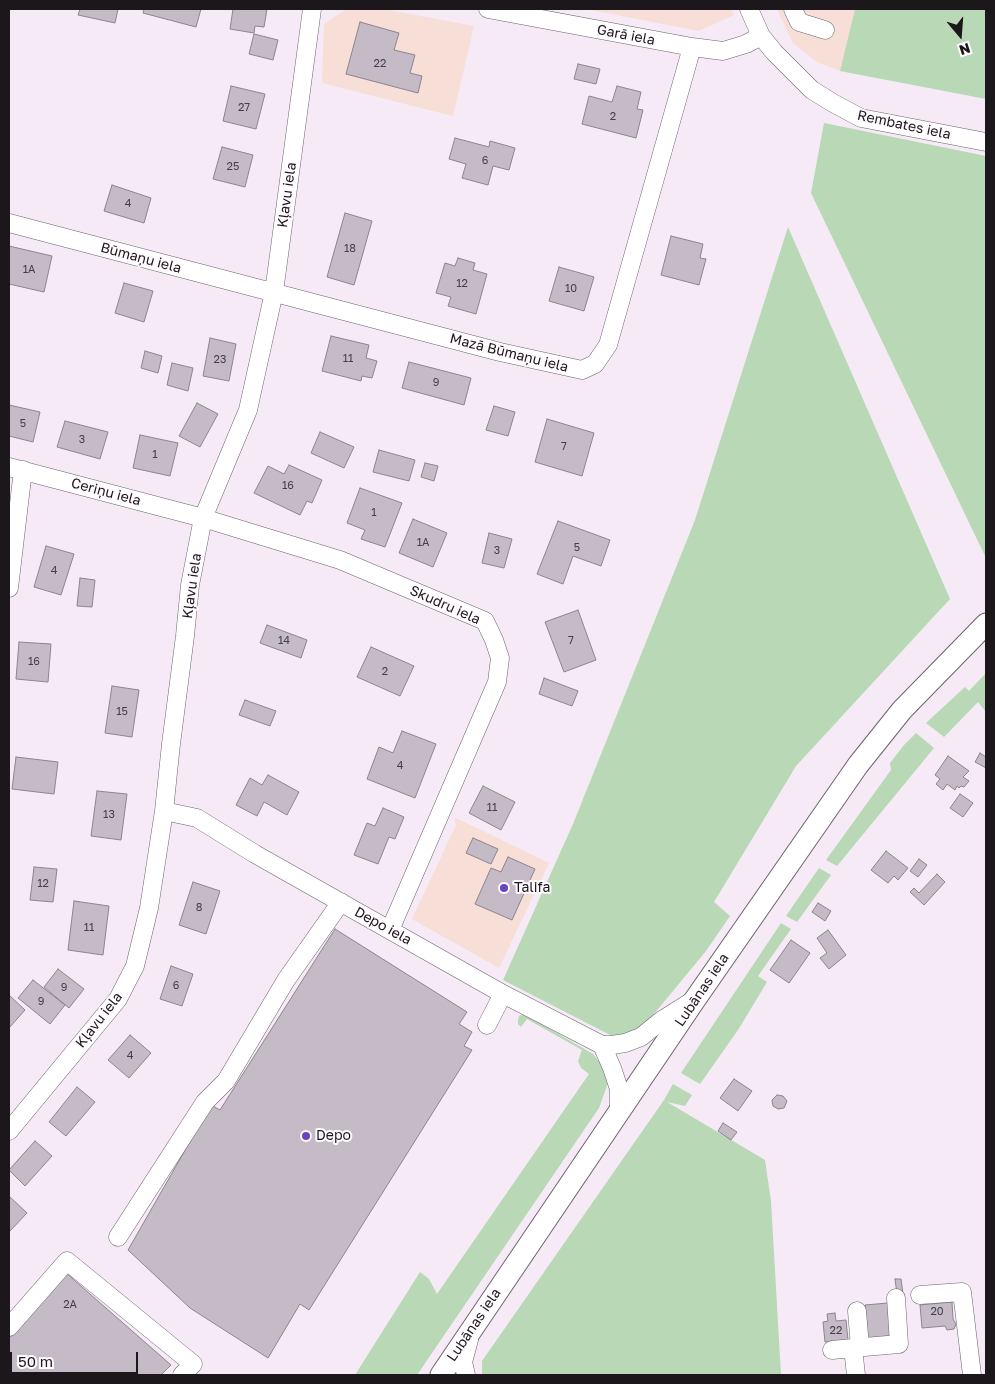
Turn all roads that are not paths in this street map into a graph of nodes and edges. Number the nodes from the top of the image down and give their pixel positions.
1 (312, 9) edge
2 (749, 9) edge
3 (793, 9) edge
4 (496, 10) edge
5 (825, 30) dead end
6 (761, 36) junction
7 (692, 47) junction
8 (986, 142) edge
9 (9, 223) edge
10 (274, 292) junction
11 (16, 469) edge
12 (203, 518) junction
13 (9, 588) edge
14 (986, 624) edge
15 (164, 811) junction
16 (341, 902) junction
17 (390, 930) junction
18 (504, 994) junction
19 (696, 998) junction
20 (487, 1026) dead end
21 (602, 1044) junction
22 (619, 1112) junction
23 (9, 1131) edge
24 (118, 1237) dead end
25 (920, 1295) dead end
26 (896, 1298) dead end
27 (857, 1311) dead end
28 (9, 1326) edge
29 (472, 1330) junction
30 (857, 1347) junction
31 (832, 1350) dead end
32 (182, 1375) edge
33 (440, 1375) edge
34 (466, 1375) edge
35 (856, 1375) edge
36 (972, 1375) edge

1 - 10 street, Kļavu iela
2 - 6 street, Rembates iela
3 - 5 street
4 - 7 street, Garā iela
6 - 7 street, Garā iela
6 - 8 street, Rembates iela
7 - 10 street, Mazā Būmaņu iela
9 - 10 street, Būmaņu iela
10 - 12 street, Kļavu iela
11 - 12 street, Ceriņu iela
11 - 13 street
12 - 15 street, Kļavu iela
12 - 17 street, Skudru iela
14 - 19 main road, Lubānas iela
15 - 16 street, Depo iela
15 - 23 street, Kļavu iela
16 - 17 street, Depo iela
16 - 24 street
17 - 18 street, Depo iela
18 - 20 street
18 - 21 street, Depo iela
19 - 21 street
19 - 22 main road, Lubānas iela
21 - 22 street
22 - 29 main road, Lubānas iela
25 - 36 street
26 - 30 street
27 - 30 street
28 - 32 street
29 - 33 main road, Lubānas iela
29 - 34 street
30 - 31 street
30 - 35 street

